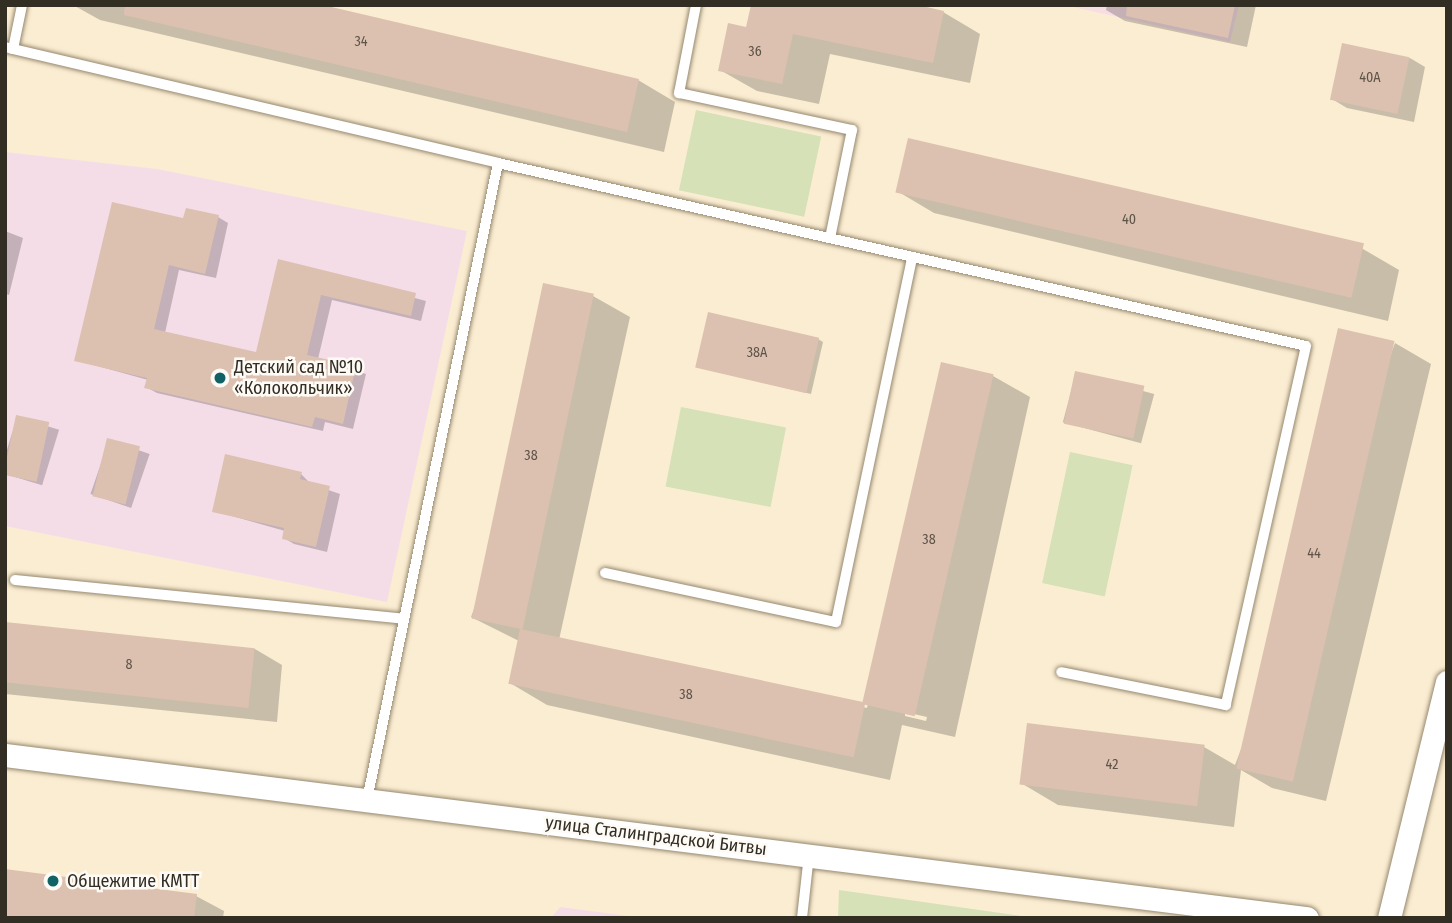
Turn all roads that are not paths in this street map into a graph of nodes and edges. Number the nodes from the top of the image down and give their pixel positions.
1 (22, 5) edge
2 (696, 5) edge
3 (9, 48) edge
4 (498, 163) junction
5 (831, 238) junction
6 (912, 257) junction
7 (605, 573) dead end
8 (15, 580) dead end
9 (404, 619) junction
10 (1061, 672) dead end
11 (1447, 682) edge
12 (5, 755) edge
13 (367, 800) junction
14 (809, 855) junction
15 (802, 918) edge
16 (1307, 918) edge
17 (1389, 918) edge

1 - 3 lane
2 - 5 lane
3 - 4 lane
4 - 5 lane
4 - 9 lane
5 - 6 lane
6 - 7 lane
6 - 10 lane
8 - 9 lane
9 - 13 lane
11 - 17 street
12 - 13 street, улица Сталинградской Битвы
13 - 14 street, улица Сталинградской Битвы
14 - 15 lane
14 - 16 street, улица Сталинградской Битвы

